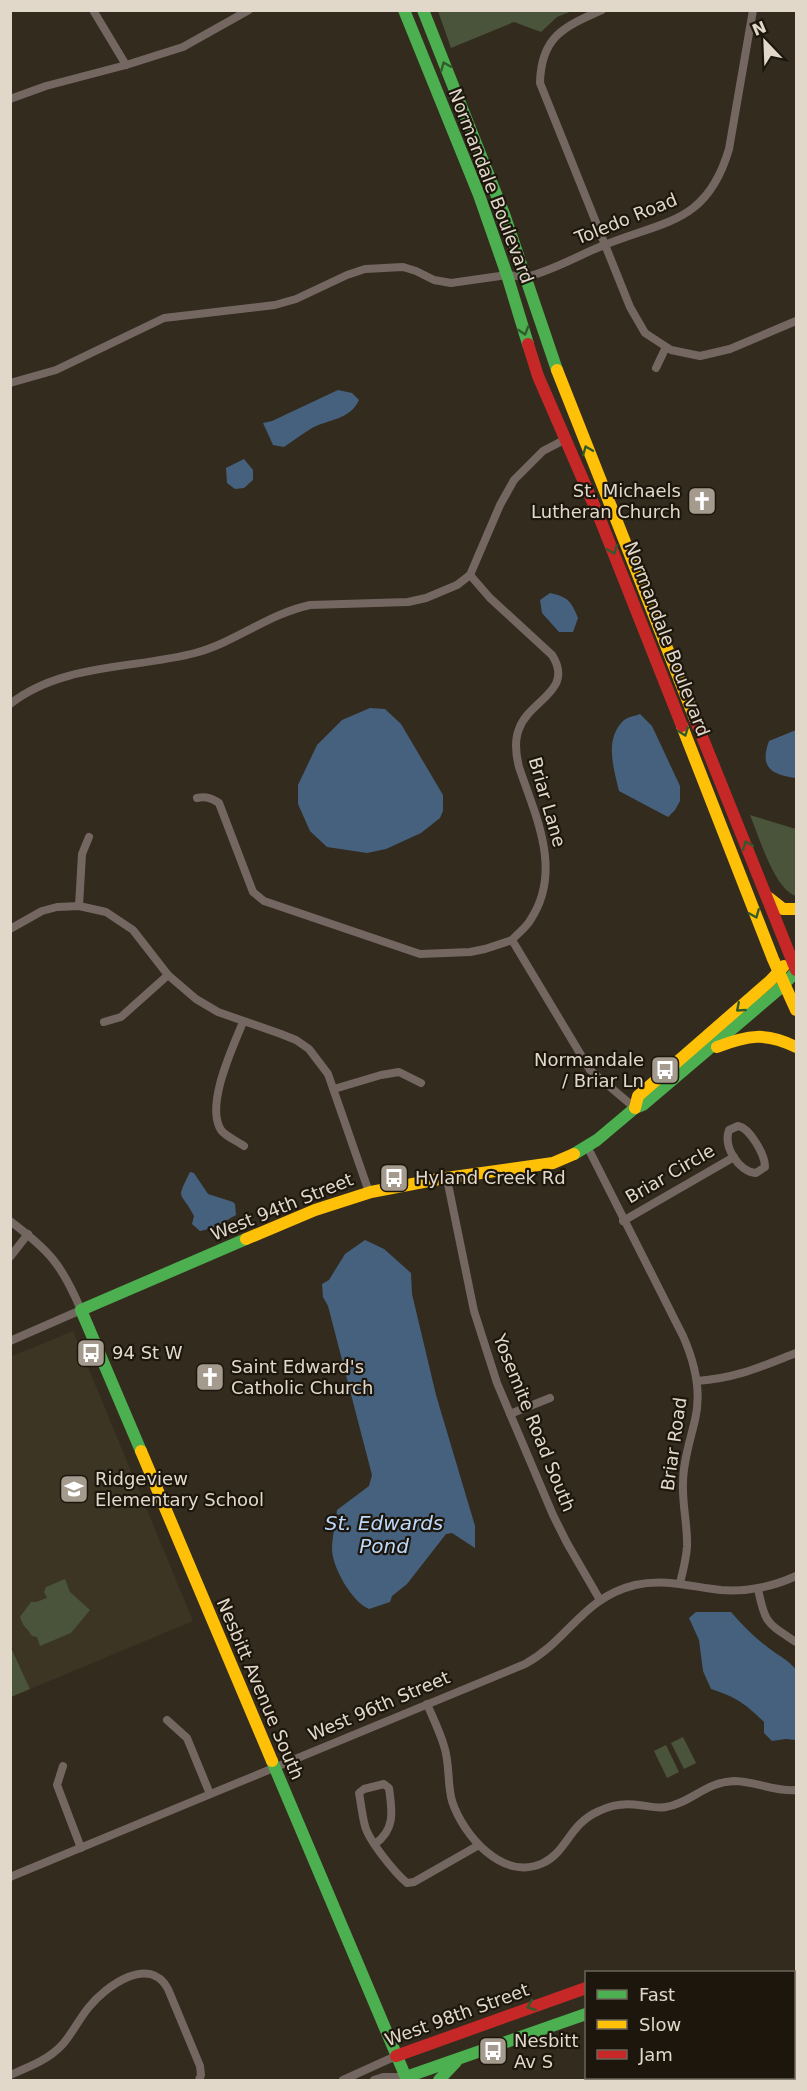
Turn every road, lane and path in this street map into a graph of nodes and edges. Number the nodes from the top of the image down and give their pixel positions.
1 (93, 10) edge
2 (249, 10) edge
3 (404, 10) edge
4 (423, 10) edge
5 (602, 10) edge
6 (753, 10) edge
7 (126, 65) junction
8 (10, 99) edge
9 (604, 245) junction
10 (507, 275) junction
11 (526, 277) junction
12 (796, 321) edge
13 (666, 347) junction
14 (656, 368) dead end
15 (10, 383) edge
16 (564, 440) junction
17 (470, 575) junction
18 (10, 704) edge
19 (197, 798) dead end
20 (89, 837) dead end
21 (767, 897) junction
22 (79, 906) junction
23 (796, 909) edge
24 (10, 929) edge
25 (512, 940) junction
26 (795, 963) edge
27 (779, 972) junction
28 (168, 975) junction
29 (785, 984) junction
30 (796, 1010) edge
31 (104, 1022) dead end
32 (243, 1022) junction
33 (704, 1047) junction
34 (796, 1047) edge
35 (421, 1083) dead end
36 (334, 1089) junction
37 (635, 1108) junction
38 (244, 1146) dead end
39 (588, 1148) junction
40 (734, 1157) junction
41 (447, 1179) junction
42 (369, 1192) junction
43 (10, 1221) edge
44 (623, 1221) junction
45 (28, 1234) junction
46 (10, 1257) edge
47 (81, 1310) junction
48 (10, 1341) edge
49 (796, 1353) edge
50 (697, 1381) junction
51 (550, 1398) dead end
52 (510, 1414) junction
53 (796, 1576) edge
54 (680, 1583) junction
55 (758, 1589) junction
56 (600, 1600) junction
57 (796, 1642) edge
58 (427, 1704) junction
59 (167, 1720) dead end
60 (63, 1766) dead end
61 (274, 1768) junction
62 (796, 1790) edge
63 (210, 1794) junction
64 (375, 1844) junction
65 (479, 1845) junction
66 (81, 1848) junction
67 (10, 1877) edge
68 (585, 1988) edge
69 (585, 2014) edge
70 (396, 2056) junction
71 (459, 2059) junction
72 (10, 2075) edge
73 (406, 2079) edge
74 (653, 2079) edge
75 (712, 2079) edge
76 (199, 2080) edge
77 (343, 2080) edge
78 (374, 2080) edge
79 (439, 2080) edge
80 (636, 2080) edge
81 (739, 2080) edge

1 - 7 street
2 - 7 street
3 - 10 main road, Normandale Boulevard
11 -> 4 main road, Normandale Boulevard
5 - 9 street
6 - 9 street, Toledo Road
7 - 8 street
9 - 11 street, Toledo Road
9 - 13 street
10 - 11 street, Toledo Road
10 - 15 street, Toledo Road
10 -> 16 main road, Normandale Boulevard
21 -> 11 main road, Normandale Boulevard
12 - 13 street
13 - 14 street
16 - 17 street
16 -> 27 main road, Normandale Boulevard
17 - 18 street
17 - 25 street, Briar Lane
19 - 25 street
20 - 22 street
21 - 23 main road
21 - 26 main road, Normandale Boulevard
22 - 24 street
22 - 28 street
25 - 37 street
26 - 27 main road
26 - 29 main road
27 - 29 main road, Normandale Boulevard
27 -> 33 main road
28 - 31 street
28 - 32 street
29 - 30 main road, Normandale Boulevard
29 - 33 main road
32 - 36 street
32 - 38 street
33 - 34 main road
33 - 37 main road, West 94th Street
35 - 36 street
36 - 42 street
37 - 39 main road, West 94th Street
39 - 41 main road, West 94th Street
39 - 44 street, Briar Road
40 - 40 street, Briar Circle
40 - 44 street, Briar Circle
41 - 42 main road, West 94th Street
41 - 52 street, Yosemite Road South
42 - 47 main road, West 94th Street
43 - 45 street
44 - 50 street, Briar Road
45 - 46 street
45 - 47 street
47 - 48 street, West 94th Street
47 - 61 main road, Nesbitt Avenue South
49 - 50 street
50 - 54 street, Briar Road
51 - 52 street
52 - 56 street, Yosemite Road South
53 - 55 street
54 - 55 street
54 - 56 street, West 96th Street
55 - 57 street
56 - 58 street, West 96th Street
58 - 61 street, West 96th Street
58 - 65 street
59 - 63 street
60 - 66 street
61 - 63 street, West 96th Street
61 - 70 main road, Nesbitt Avenue South
62 - 65 street
63 - 66 street, West 96th Street
64 - 64 street
64 - 65 street
66 - 67 street, West 96th Street
68 -> 70 main road, West 98th Street
69 - 71 main road, West 98th Street
70 - 73 main road, Nesbitt Avenue South
70 - 77 street, West 98th Street
71 - 73 main road, West 98th Street
71 - 79 main road
72 - 76 street
73 - 78 street, West 98th Street
74 - 80 street
75 - 81 street

